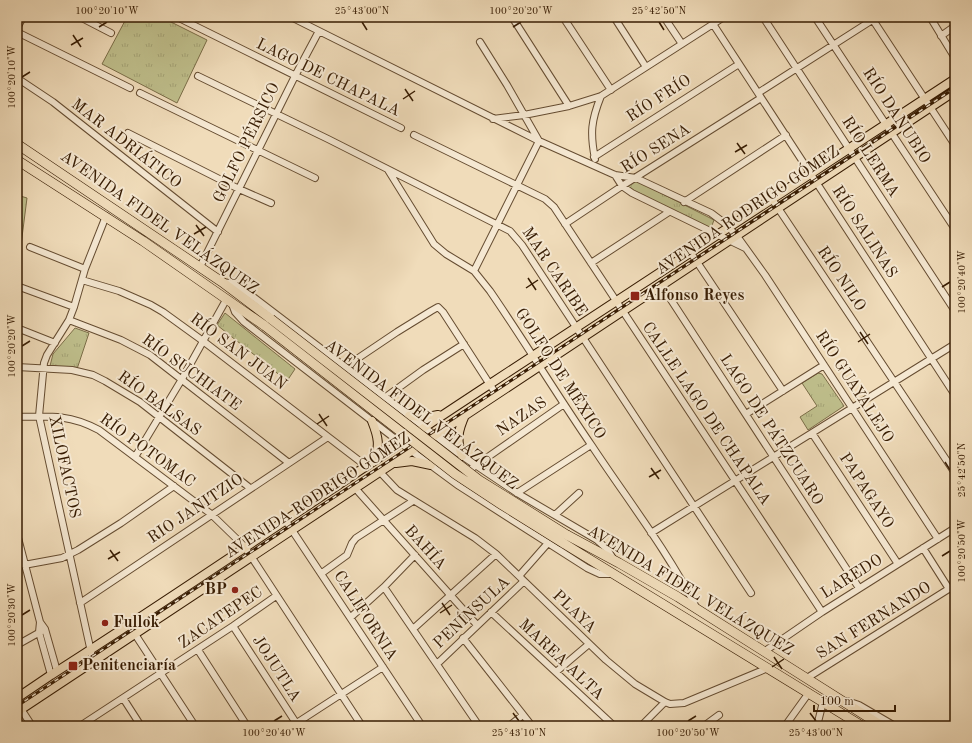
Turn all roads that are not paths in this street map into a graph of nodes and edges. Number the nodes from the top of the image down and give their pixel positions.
1 (23, 17) edge
2 (80, 17) edge
3 (291, 17) edge
4 (512, 17) edge
5 (563, 17) edge
6 (614, 17) edge
7 (664, 17) edge
8 (724, 17) edge
9 (763, 17) edge
10 (815, 17) edge
11 (930, 17) edge
12 (179, 18) dead end
13 (874, 18) edge
14 (715, 21) edge
15 (955, 26) edge
16 (17, 28) edge
17 (319, 31) junction
18 (17, 32) edge
19 (111, 33) dead end
20 (941, 36) junction
21 (480, 42) dead end
22 (682, 44) junction
23 (834, 46) junction
24 (955, 58) edge
25 (739, 64) junction
26 (646, 67) junction
27 (797, 70) junction
28 (198, 76) dead end
29 (295, 76) junction
30 (17, 78) edge
31 (955, 79) edge
32 (130, 88) dead end
33 (611, 90) junction
34 (955, 91) edge
35 (140, 93) dead end
36 (601, 96) junction
37 (760, 96) junction
38 (925, 99) junction
39 (569, 106) junction
40 (930, 108) junction
41 (276, 114) junction
42 (524, 115) junction
43 (493, 119) junction
44 (886, 124) junction
45 (400, 128) dead end
46 (128, 133) dead end
47 (891, 133) junction
48 (414, 135) dead end
49 (786, 135) junction
50 (539, 141) junction
51 (17, 144) edge
52 (955, 145) edge
53 (849, 149) junction
54 (258, 152) junction
55 (594, 157) junction
56 (854, 157) junction
57 (17, 160) edge
58 (595, 167) junction
59 (387, 169) junction
60 (811, 174) junction
61 (614, 175) junction
62 (314, 178) dead end
63 (636, 178) junction
64 (817, 183) junction
65 (517, 185) junction
66 (622, 186) junction
67 (239, 189) junction
68 (772, 199) junction
69 (684, 202) junction
70 (270, 203) dead end
71 (778, 208) junction
72 (669, 212) junction
73 (106, 216) junction
74 (498, 224) junction
75 (565, 224) junction
76 (729, 227) junction
77 (955, 229) edge
78 (218, 232) junction
79 (718, 234) junction
80 (734, 238) junction
81 (30, 247) dead end
82 (690, 253) junction
83 (697, 262) junction
84 (591, 263) junction
85 (200, 267) junction
86 (85, 269) junction
87 (474, 271) junction
88 (82, 280) junction
89 (222, 282) junction
90 (17, 286) edge
91 (662, 286) junction
92 (229, 301) junction
93 (616, 301) junction
94 (74, 307) junction
95 (622, 311) junction
96 (955, 311) edge
97 (69, 320) junction
98 (268, 323) junction
99 (17, 328) edge
100 (576, 328) junction
101 (582, 338) junction
102 (204, 341) junction
103 (55, 343) junction
104 (464, 344) junction
105 (955, 344) edge
106 (533, 356) junction
107 (932, 359) junction
108 (824, 365) junction
109 (539, 366) junction
110 (17, 367) edge
111 (345, 367) junction
112 (42, 369) junction
113 (182, 379) junction
114 (894, 382) junction
115 (490, 384) junction
116 (783, 391) junction
117 (496, 394) junction
118 (955, 395) edge
119 (384, 397) junction
120 (564, 404) junction
121 (852, 408) junction
122 (362, 412) junction
123 (445, 414) junction
124 (746, 414) junction
125 (465, 415) junction
126 (39, 416) junction
127 (409, 416) junction
128 (17, 417) edge
129 (160, 418) junction
130 (372, 421) junction
131 (423, 427) junction
132 (812, 433) junction
133 (434, 436) junction
134 (328, 437) junction
135 (401, 443) junction
136 (591, 445) junction
137 (411, 451) junction
138 (462, 456) junction
139 (135, 457) junction
140 (774, 457) junction
141 (289, 463) junction
142 (393, 463) junction
143 (369, 464) junction
144 (431, 465) junction
145 (476, 465) junction
146 (380, 472) junction
147 (955, 474) edge
148 (735, 481) junction
149 (174, 486) junction
150 (459, 486) junction
151 (250, 488) junction
152 (355, 488) junction
153 (517, 493) junction
154 (579, 493) dead end
155 (413, 501) junction
156 (694, 506) junction
157 (211, 514) junction
158 (554, 515) junction
159 (382, 520) junction
160 (286, 521) junction
161 (955, 528) edge
162 (292, 530) junction
163 (651, 533) junction
164 (17, 536) edge
165 (565, 539) junction
166 (938, 539) junction
167 (548, 544) junction
168 (245, 547) junction
169 (923, 548) junction
170 (496, 554) junction
171 (69, 555) junction
172 (252, 556) junction
173 (415, 556) junction
174 (614, 560) junction
175 (898, 564) junction
176 (24, 565) junction
177 (322, 573) junction
178 (613, 574) junction
179 (519, 576) junction
180 (524, 581) junction
181 (955, 585) edge
182 (384, 587) junction
183 (859, 588) junction
184 (949, 589) junction
185 (751, 593) dead end
186 (450, 595) junction
187 (276, 596) junction
188 (80, 603) junction
189 (696, 609) junction
190 (491, 612) junction
191 (822, 612) junction
192 (351, 617) junction
193 (129, 625) junction
194 (477, 625) junction
195 (233, 626) junction
196 (413, 629) junction
197 (42, 631) junction
198 (135, 634) junction
199 (463, 638) junction
200 (588, 644) junction
201 (17, 645) edge
202 (91, 649) junction
203 (198, 650) junction
204 (765, 651) junction
205 (94, 661) junction
206 (437, 664) junction
207 (383, 667) junction
208 (768, 668) junction
209 (556, 672) junction
210 (54, 673) junction
211 (161, 674) junction
212 (807, 678) junction
213 (341, 694) junction
214 (808, 694) junction
215 (17, 698) edge
216 (123, 698) junction
217 (841, 701) junction
218 (665, 702) junction
219 (822, 702) junction
220 (19, 710) edge
221 (523, 715) junction
222 (719, 716) dead end
223 (90, 723) edge
224 (296, 725) edge
225 (32, 726) edge
226 (80, 726) edge
227 (141, 726) edge
228 (195, 726) edge
229 (247, 726) edge
230 (362, 726) edge
231 (422, 726) edge
232 (479, 726) edge
233 (509, 726) edge
234 (532, 726) edge
235 (614, 726) edge
236 (640, 726) edge
237 (704, 726) edge
238 (785, 726) edge
239 (817, 726) edge
240 (862, 726) edge
241 (882, 726) edge
242 (895, 726) edge

1 - 16 street
2 - 19 street
3 - 17 street
4 - 39 street
5 - 33 street
6 - 26 street
7 - 22 street
8 - 14 street
9 - 27 street, RÍO LERMA
10 - 23 street, RÍO DANUBIO
11 - 20 street
12 - 29 street, LAGO DE CHAPALA
13 - 23 street, RÍO SENA
13 - 38 street
14 - 22 street
14 - 25 street, RÍO SALINAS
15 - 20 street
17 - 29 street, GOLFO PÉRSICO
17 - 43 street
18 - 32 street
20 - 24 street
21 - 42 street
22 - 26 street
23 - 27 street, RÍO SENA
23 - 44 street, RÍO DANUBIO
25 - 37 street, RÍO SALINAS
25 - 55 street, RÍO FRÍO
26 - 33 street
27 - 37 street, RÍO SENA
27 - 53 street, RÍO LERMA
28 - 41 street, MAR CARIBE
29 - 41 street, GOLFO PÉRSICO
29 - 45 street, LAGO DE CHAPALA
30 - 78 street, MAR ADRIÁTICO
31 - 38 main road, AVENIDA RODRIGO GÓMEZ
33 - 36 street
34 - 40 main road, AVENIDA RODRIGO GÓMEZ
35 - 54 street
36 - 39 street
36 - 55 street
37 - 49 street, RÍO SALINAS
37 - 63 street, RÍO SENA
38 - 40 street
38 - 44 main road, AVENIDA RODRIGO GÓMEZ
39 - 42 street
40 - 47 main road, AVENIDA RODRIGO GÓMEZ
40 - 52 street
41 - 54 street, GOLFO PÉRSICO
41 - 59 street, MAR CARIBE
42 - 43 street
42 - 50 street
43 - 50 street
44 - 47 street, RÍO DANUBIO
44 - 53 main road, AVENIDA RODRIGO GÓMEZ
46 - 67 street
47 - 56 main road, AVENIDA RODRIGO GÓMEZ
47 - 77 street, RÍO DANUBIO
48 - 65 street
49 - 60 street, RÍO SALINAS
49 - 69 street
50 - 58 street
50 - 65 street
51 - 85 highway, AVENIDA FIDEL VELÁZQUEZ
53 - 56 street, RÍO LERMA
53 - 60 main road, AVENIDA RODRIGO GÓMEZ
54 - 62 street
54 - 67 street, GOLFO PÉRSICO
55 - 58 street
56 - 64 main road, AVENIDA RODRIGO GÓMEZ
56 - 96 street, RÍO LERMA
57 - 73 highway, AVENIDA FIDEL VELÁZQUEZ
58 - 61 street
59 - 74 street, MAR CARIBE
59 - 87 street, GOLFO DE MÉXICO
60 - 64 street, RÍO SALINAS
60 - 68 main road, AVENIDA RODRIGO GÓMEZ
61 - 63 street
61 - 66 street
63 - 66 street, RÍO SENA
63 - 69 street
64 - 71 main road, AVENIDA RODRIGO GÓMEZ
64 - 107 street, RÍO SALINAS
65 - 74 street
65 - 75 street, CALLE LAGO DE CHAPALA
66 - 72 street
66 - 75 street, RÍO SENA
67 - 70 street
67 - 78 street, GOLFO PÉRSICO
68 - 71 street, RÍO NILO
68 - 76 main road, AVENIDA RODRIGO GÓMEZ
69 - 76 street
71 - 80 main road, AVENIDA RODRIGO GÓMEZ
71 - 114 street, RÍO NILO
72 - 79 street
72 - 84 street
73 - 86 street, XILOFACTOS
73 - 92 highway, AVENIDA FIDEL VELÁZQUEZ
74 - 87 street
74 - 100 street, MAR CARIBE
75 - 84 street, CALLE LAGO DE CHAPALA
76 - 79 main road, AVENIDA RODRIGO GÓMEZ
76 - 80 street
78 - 85 street, GOLFO PÉRSICO
79 - 80 street
79 - 82 main road, AVENIDA RODRIGO GÓMEZ
80 - 83 main road, AVENIDA RODRIGO GÓMEZ
80 - 108 street, RÍO GUAYALEJO
81 - 86 street
82 - 83 street
82 - 93 main road, AVENIDA RODRIGO GÓMEZ
83 - 91 main road, AVENIDA RODRIGO GÓMEZ
83 - 116 street
84 - 93 street, CALLE LAGO DE CHAPALA
85 - 89 highway, AVENIDA FIDEL VELÁZQUEZ
86 - 88 street, XILOFACTOS
87 - 106 street, GOLFO DE MÉXICO
88 - 94 street, XILOFACTOS
88 - 102 street, RÍO SAN JUAN
89 - 98 highway, AVENIDA FIDEL VELÁZQUEZ
89 - 111 street
90 - 94 street
91 - 95 main road, AVENIDA RODRIGO GÓMEZ
91 - 124 street, LAGO DE PÁTZCUARO
92 - 98 highway, AVENIDA FIDEL VELÁZQUEZ
92 - 102 street
92 - 122 street
93 - 95 street, CALLE LAGO DE CHAPALA
93 - 100 main road, AVENIDA RODRIGO GÓMEZ
94 - 97 street, XILOFACTOS
95 - 101 main road, AVENIDA RODRIGO GÓMEZ
95 - 148 street, CALLE LAGO DE CHAPALA
97 - 103 street, XILOFACTOS
97 - 113 street, RÍO SUCHIATE
98 - 165 highway, AVENIDA FIDEL VELÁZQUEZ, bridge
99 - 103 street
100 - 101 street, MAR CARIBE
100 - 106 main road, AVENIDA RODRIGO GÓMEZ
101 - 109 main road, AVENIDA RODRIGO GÓMEZ
101 - 156 street, MAR CARIBE
102 - 113 street
102 - 134 street, RÍO SAN JUAN
103 - 112 street, XILOFACTOS
104 - 111 street
104 - 115 street
104 - 119 street
105 - 107 street
106 - 109 street, GOLFO DE MÉXICO
106 - 115 main road, AVENIDA RODRIGO GÓMEZ
107 - 114 street
107 - 118 street, RÍO SALINAS
108 - 116 street
108 - 121 street, RÍO GUAYALEJO
109 - 117 main road, AVENIDA RODRIGO GÓMEZ
109 - 120 street, GOLFO DE MÉXICO
110 - 112 street, RÍO BALSAS
111 - 119 street
112 - 126 street, XILOFACTOS
112 - 129 street, RÍO BALSAS
113 - 129 street
113 - 141 street, RÍO SUCHIATE
114 - 121 street
114 - 147 street, RÍO NILO
115 - 117 street
115 - 123 main road, AVENIDA RODRIGO GÓMEZ
116 - 124 street
117 - 125 main road, AVENIDA RODRIGO GÓMEZ
119 - 122 street
119 - 127 street
120 - 136 street, GOLFO DE MÉXICO
120 - 145 street, NAZAS
121 - 132 street
121 - 166 street, RÍO GUAYALEJO
122 - 130 street
123 - 127 main road
123 - 131 main road, AVENIDA RODRIGO GÓMEZ
124 - 140 street, LAGO DE PÁTZCUARO
125 - 133 main road, AVENIDA RODRIGO GÓMEZ
125 - 138 main road
126 - 128 street, RÍO POTOMAC
126 - 139 street, RÍO POTOMAC
126 - 171 street, XILOFACTOS
127 - 131 street
129 - 139 street
129 - 151 street, RÍO BALSAS
130 - 135 street
130 - 143 main road
131 - 133 street
131 - 135 main road, AVENIDA RODRIGO GÓMEZ
132 - 140 street
132 - 175 street, PAPAGAYO
133 - 137 main road, AVENIDA RODRIGO GÓMEZ
133 - 138 street
134 - 141 street, RIO JANITZIO
134 - 143 street, RÍO SAN JUAN
135 - 137 street
135 - 143 main road, AVENIDA RODRIGO GÓMEZ
136 - 153 street
136 - 163 street, GOLFO DE MÉXICO
137 - 142 main road, AVENIDA RODRIGO GÓMEZ
137 - 144 street
138 - 145 street
139 - 149 street, RÍO POTOMAC
140 - 148 street
140 - 183 street, LAGO DE PÁTZCUARO
141 - 151 street, RIO JANITZIO
142 - 144 main road
142 - 146 main road, AVENIDA RODRIGO GÓMEZ
143 - 160 main road, AVENIDA RODRIGO GÓMEZ
144 - 150 street
145 - 150 street, NAZAS
145 - 153 street
146 - 152 main road, AVENIDA RODRIGO GÓMEZ
146 - 155 street, PLAYA
148 - 156 street
148 - 191 street, CALLE LAGO DE CHAPALA
149 - 157 street, RÍO POTOMAC
149 - 171 street
150 - 167 street
151 - 157 street, RIO JANITZIO
152 - 159 street, BAHÍA
152 - 162 main road, AVENIDA RODRIGO GÓMEZ
153 - 158 street
154 - 158 street
155 - 159 street
155 - 170 street, PLAYA
156 - 163 street
156 - 185 street, MAR CARIBE
157 - 168 street, RÍO POTOMAC
157 - 188 street, RIO JANITZIO
158 - 174 street
159 - 173 street, BAHÍA
159 - 177 street
160 - 162 street, CALIFORNIA
160 - 168 main road, AVENIDA RODRIGO GÓMEZ
161 - 166 street, LAREDO
162 - 172 main road, AVENIDA RODRIGO GÓMEZ
162 - 177 street, CALIFORNIA
163 - 189 street, GOLFO DE MÉXICO
164 - 176 street
165 - 174 highway, AVENIDA FIDEL VELÁZQUEZ
165 - 178 highway, AVENIDA FIDEL VELÁZQUEZ
166 - 169 street, LAREDO
167 - 178 street
167 - 179 street
168 - 172 street, RÍO POTOMAC
168 - 193 main road, AVENIDA RODRIGO GÓMEZ
169 - 175 street, LAREDO
169 - 184 street
170 - 179 street, PLAYA
170 - 186 street
171 - 176 street
171 - 188 street, XILOFACTOS
172 - 187 street, RÍO POTOMAC
172 - 198 main road, AVENIDA RODRIGO GÓMEZ
173 - 182 street
173 - 186 street, BAHÍA
174 - 189 highway, AVENIDA FIDEL VELÁZQUEZ
175 - 183 street, LAREDO
176 - 197 street
177 - 192 street, CALIFORNIA
178 - 208 highway, AVENIDA FIDEL VELÁZQUEZ
179 - 180 street, PLAYA
180 - 190 street, PENÍNSULA
180 - 200 street, PLAYA
181 - 184 street, SAN FERNANDO
182 - 192 street
182 - 196 street
183 - 191 street, LAREDO
184 - 212 street, SAN FERNANDO
186 - 194 street, BAHÍA
186 - 196 street
187 - 195 street, ZACATEPEC
187 - 213 street, RÍO POTOMAC
188 - 202 street, XILOFACTOS
189 - 204 highway, AVENIDA FIDEL VELÁZQUEZ
190 - 194 street, PENÍNSULA
190 - 209 street, MAREA ALTA
191 - 204 street, LAREDO
192 - 207 street, CALIFORNIA
193 - 198 street
193 - 202 main road, AVENIDA RODRIGO GÓMEZ
194 - 199 street, PENÍNSULA
195 - 203 street, ZACATEPEC
195 - 224 street, JOJUTLA
196 - 206 street
197 - 201 street
197 - 210 street
198 - 205 main road, AVENIDA RODRIGO GÓMEZ
198 - 211 street
199 - 206 street, PENÍNSULA
199 - 221 street
200 - 209 street
200 - 218 street, PLAYA
202 - 205 street, XILOFACTOS
202 - 210 main road, AVENIDA RODRIGO GÓMEZ
203 - 211 street, ZACATEPEC
203 - 229 street
204 - 212 highway, AVENIDA FIDEL VELÁZQUEZ
205 - 220 main road, AVENIDA RODRIGO GÓMEZ
206 - 232 street
207 - 213 street
207 - 231 street, CALIFORNIA
208 - 214 highway, AVENIDA FIDEL VELÁZQUEZ
208 - 218 street, PLAYA
209 - 235 street, MAREA ALTA
210 - 215 main road, AVENIDA RODRIGO GÓMEZ
211 - 216 street, ZACATEPEC
211 - 228 street
212 - 217 highway, AVENIDA FIDEL VELÁZQUEZ
213 - 224 street
213 - 230 street, RÍO POTOMAC
214 - 219 highway, AVENIDA FIDEL VELÁZQUEZ
214 - 238 street
216 - 223 street, ZACATEPEC
216 - 227 street
217 - 241 highway, AVENIDA FIDEL VELÁZQUEZ
217 - 242 street
218 - 236 street
219 - 239 street
219 - 240 highway, AVENIDA FIDEL VELÁZQUEZ
220 - 225 street
221 - 233 street
221 - 234 street
222 - 237 street
223 - 226 street, ZACATEPEC

